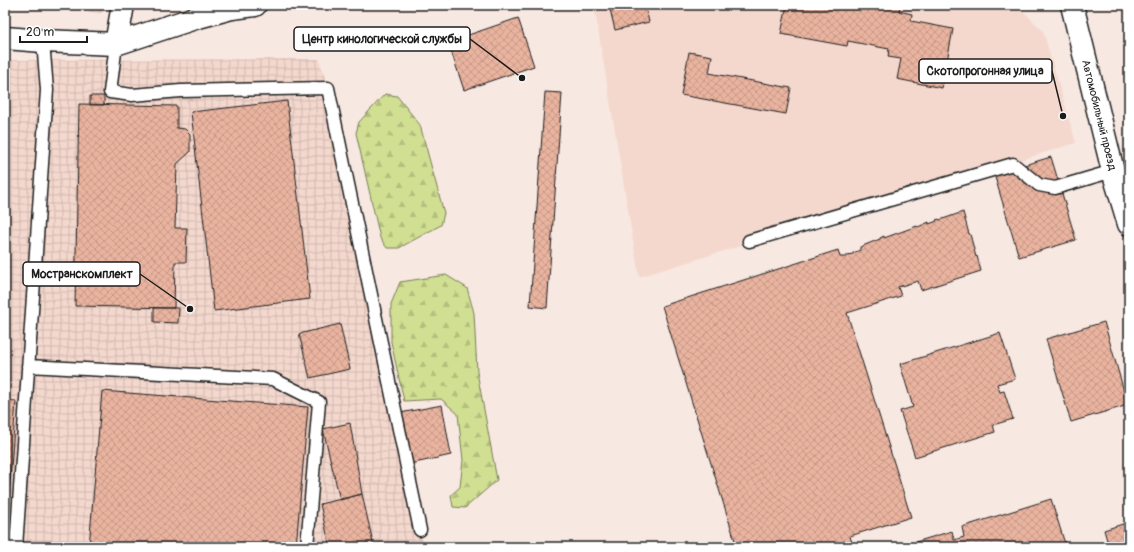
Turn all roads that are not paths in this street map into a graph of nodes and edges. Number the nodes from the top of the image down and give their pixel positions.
1 (123, 5) edge
2 (177, 5) edge
3 (255, 5) edge
4 (1072, 5) edge
5 (195, 18) junction
6 (5, 38) edge
7 (43, 41) junction
8 (116, 44) junction
9 (1113, 171) junction
10 (1129, 224) edge
11 (749, 241) dead end
12 (28, 366) junction
13 (420, 530) dead end
14 (16, 547) edge
15 (307, 547) edge

1 - 8 street
2 - 5 street
3 - 5 street
4 - 9 street, Автомобильный проезд
5 - 8 street
6 - 7 street
7 - 8 street
7 - 12 lane
8 - 13 lane
9 - 10 street, Автомобильный проезд
9 - 11 lane
12 - 14 lane
12 - 15 lane

